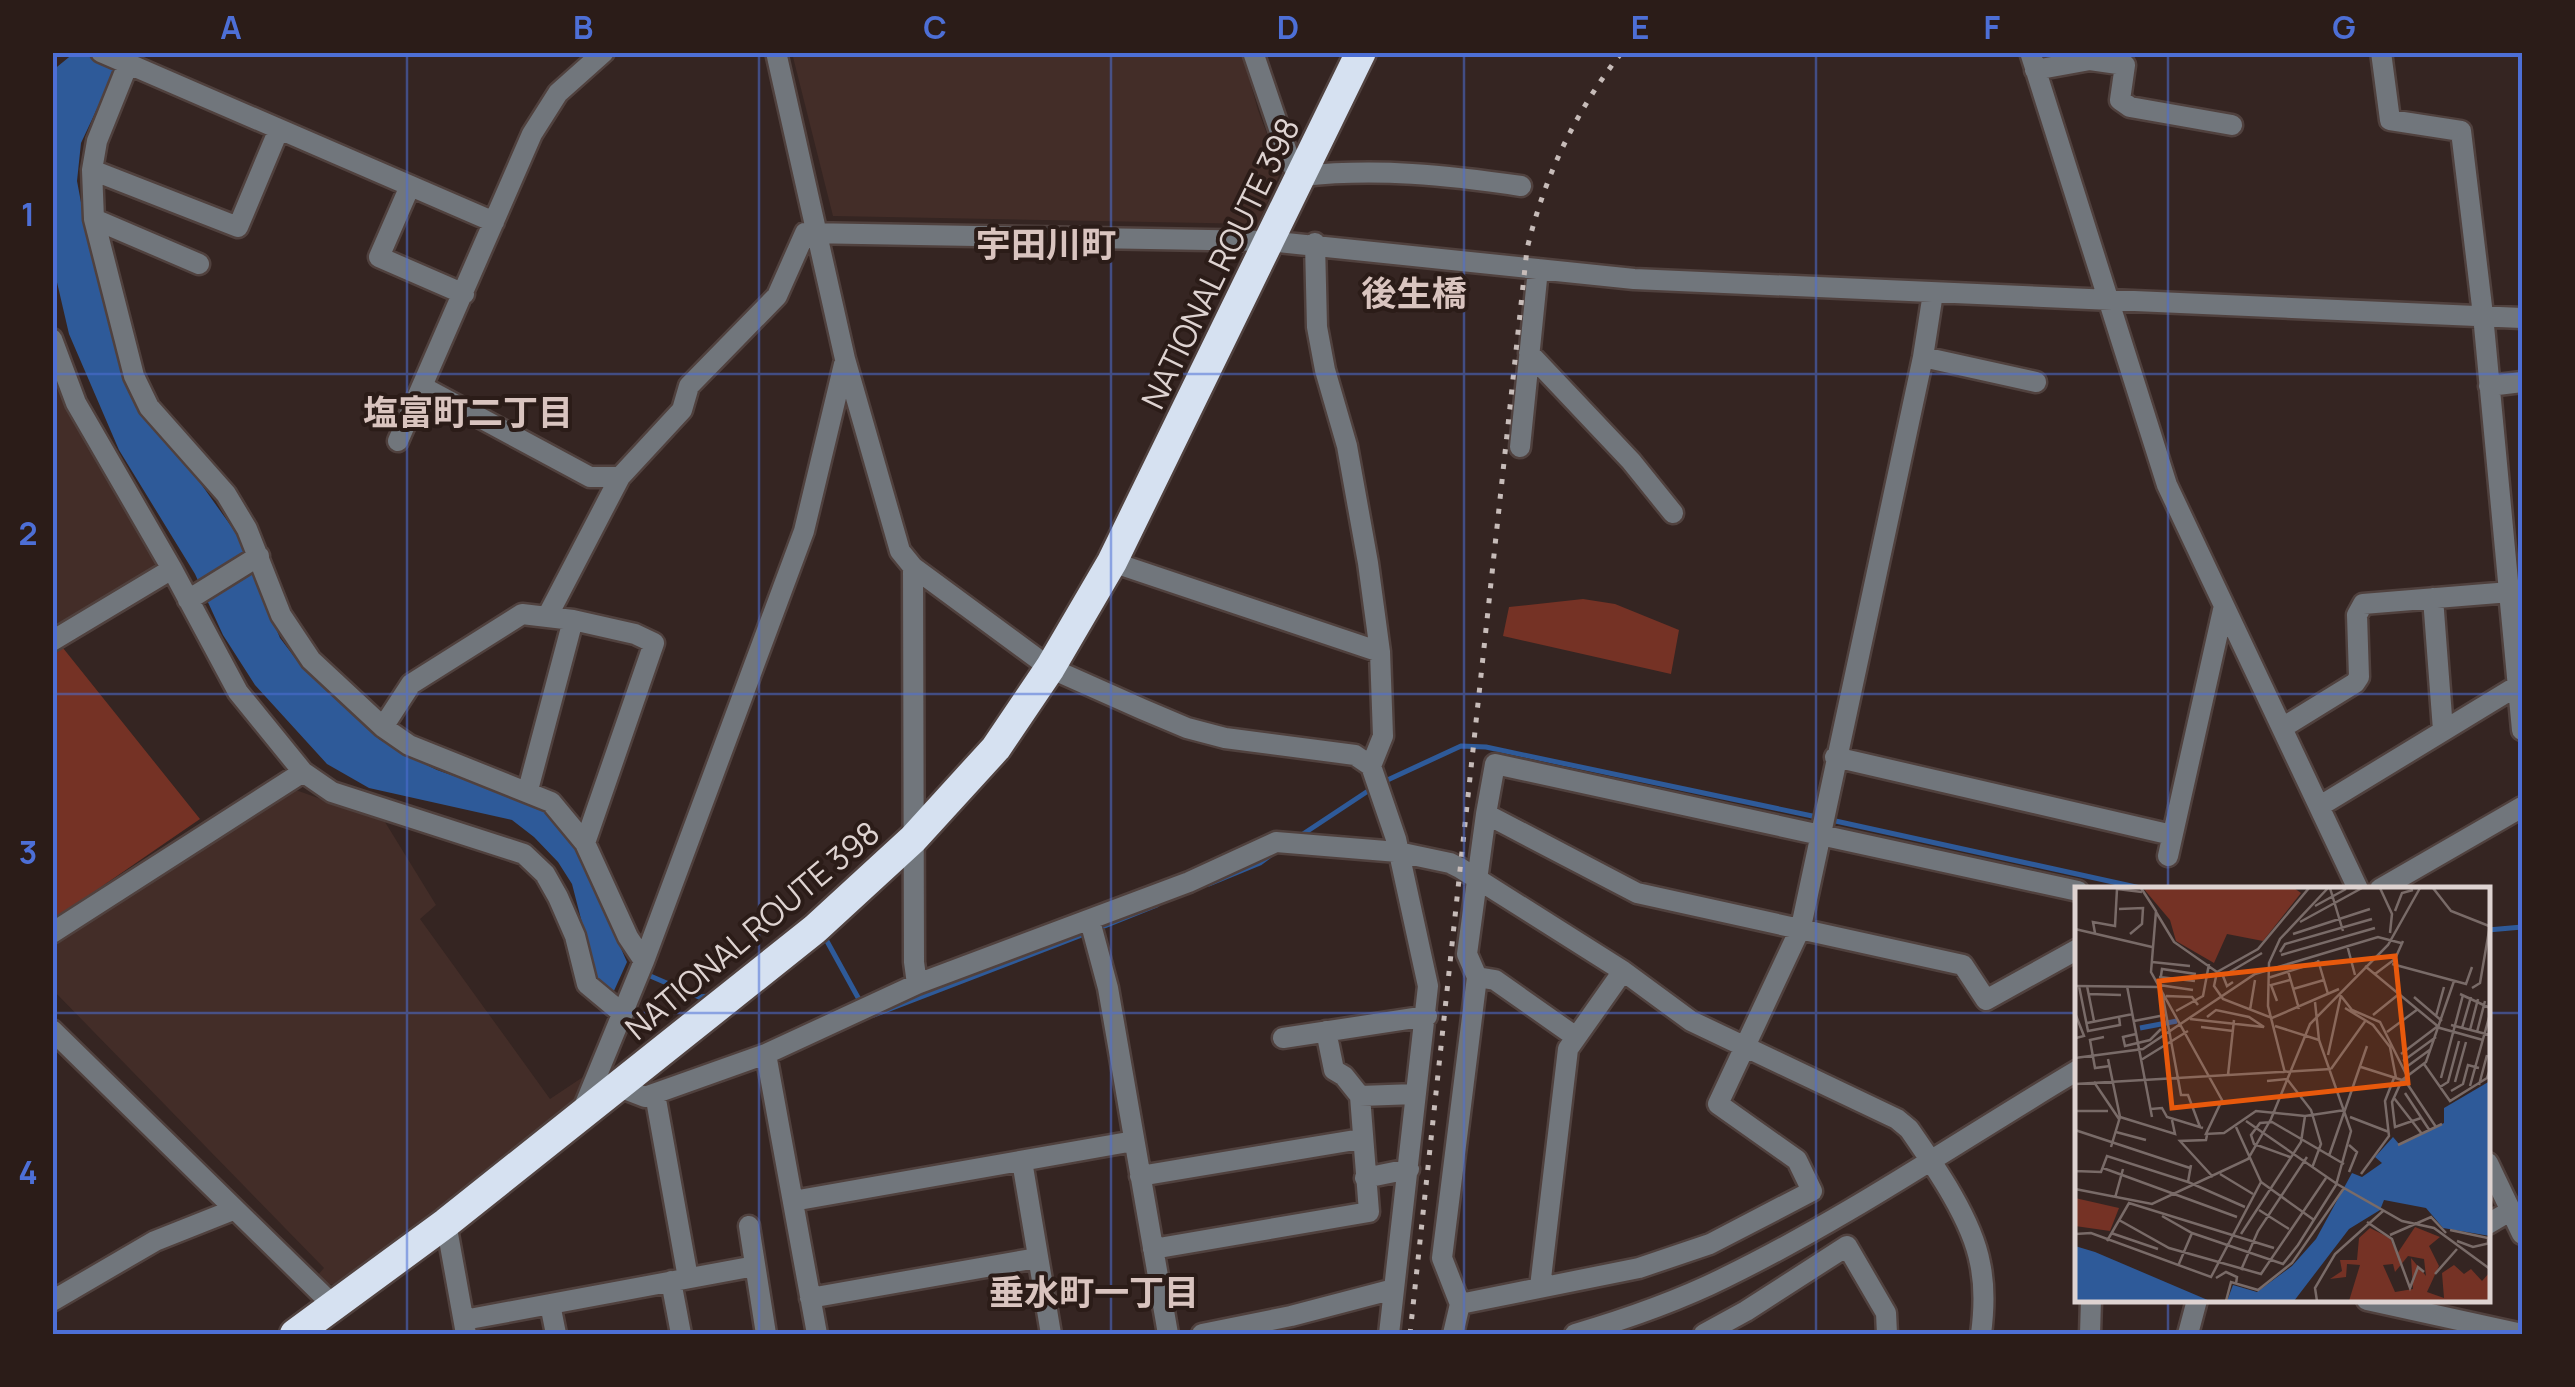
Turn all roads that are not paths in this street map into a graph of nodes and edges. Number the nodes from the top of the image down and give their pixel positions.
1 (604, 52) edge
2 (776, 52) edge
3 (1253, 52) edge
4 (1362, 52) edge
5 (2381, 52) edge
6 (130, 60) edge
7 (2032, 61) edge
8 (2232, 125) dead end
9 (279, 129) junction
10 (92, 170) junction
11 (1302, 176) junction
12 (410, 186) junction
13 (1521, 186) dead end
14 (94, 219) junction
15 (494, 222) junction
16 (817, 233) junction
17 (1268, 240) junction
18 (1315, 243) junction
19 (199, 264) dead end
20 (1538, 269) junction
21 (1933, 293) junction
22 (464, 294) junction
23 (2105, 298) junction
24 (2483, 316) junction
25 (2522, 318) edge
26 (52, 339) edge
27 (1529, 353) junction
28 (1923, 357) junction
29 (845, 359) junction
30 (2036, 382) dead end
31 (2522, 382) edge
32 (2488, 386) junction
33 (422, 387) junction
34 (398, 442) dead end
35 (1520, 447) dead end
36 (620, 477) junction
37 (1673, 513) dead end
38 (2514, 550) edge
39 (259, 556) junction
40 (1112, 562) junction
41 (913, 567) junction
42 (172, 569) junction
43 (2510, 592) junction
44 (2432, 598) junction
45 (188, 600) junction
46 (2223, 610) junction
47 (548, 615) junction
48 (573, 620) junction
49 (52, 641) edge
50 (1380, 652) junction
51 (1050, 668) junction
52 (2519, 684) edge
53 (383, 727) junction
54 (2282, 728) junction
55 (2443, 730) junction
56 (2522, 730) edge
57 (1835, 757) junction
58 (303, 772) junction
59 (1375, 778) junction
60 (528, 790) junction
61 (2320, 806) junction
62 (2522, 807) edge
63 (1486, 814) junction
64 (2172, 834) junction
65 (1818, 836) junction
66 (913, 839) junction
67 (585, 843) junction
68 (1398, 852) junction
69 (2168, 856) dead end
70 (1476, 877) junction
71 (2357, 887) edge
72 (2385, 887) edge
73 (2075, 890) edge
74 (1801, 927) junction
75 (1092, 928) junction
76 (52, 932) edge
77 (2075, 951) edge
78 (644, 961) junction
79 (1624, 971) junction
80 (1477, 977) junction
81 (917, 984) junction
82 (623, 1014) junction
83 (1427, 1016) junction
84 (52, 1030) edge
85 (1326, 1031) junction
86 (1576, 1037) junction
87 (1283, 1038) dead end
88 (1743, 1045) junction
89 (766, 1054) junction
90 (2075, 1072) edge
91 (619, 1087) junction
92 (655, 1094) junction
93 (1416, 1094) junction
94 (1360, 1096) junction
95 (580, 1116) junction
96 (1361, 1140) junction
97 (1134, 1141) junction
98 (1929, 1159) junction
99 (1022, 1160) junction
100 (2490, 1166) edge
101 (1409, 1169) junction
102 (1140, 1176) junction
103 (1365, 1178) junction
104 (793, 1201) junction
105 (234, 1210) junction
106 (2510, 1211) junction
107 (446, 1223) junction
108 (2490, 1223) edge
109 (748, 1226) dead end
110 (2522, 1234) edge
111 (1153, 1249) junction
112 (1036, 1258) junction
113 (754, 1266) junction
114 (680, 1280) junction
115 (1540, 1287) junction
116 (1394, 1289) junction
117 (810, 1298) junction
118 (52, 1301) edge
119 (2091, 1302) edge
120 (2196, 1302) edge
121 (2375, 1302) edge
122 (550, 1304) junction
123 (1460, 1304) junction
124 (334, 1306) junction
125 (465, 1327) edge
126 (2493, 1332) edge
127 (295, 1334) edge
128 (556, 1334) edge
129 (680, 1334) edge
130 (766, 1334) edge
131 (817, 1334) edge
132 (1052, 1334) edge
133 (1168, 1334) edge
134 (1202, 1334) edge
135 (1389, 1334) edge
136 (1453, 1334) edge
137 (1575, 1334) edge
138 (1704, 1334) edge
139 (1888, 1334) edge
140 (1981, 1334) edge
141 (2090, 1334) edge
142 (2188, 1334) edge
143 (2522, 1334) edge

1 - 15 street
2 - 16 street
3 - 11 street
4 - 11 highway, NATIONAL ROUTE 398
5 - 24 street
6 - 9 street
6 - 10 street
7 - 8 street
7 - 23 street
9 - 10 street
9 - 12 street
10 - 14 street
11 - 13 street
11 - 17 highway, NATIONAL ROUTE 398
12 - 15 street
12 - 22 street
14 - 19 street
14 - 39 street
15 - 22 street
16 - 17 street
16 - 29 street
16 - 36 street
17 - 18 street
17 - 40 highway, NATIONAL ROUTE 398
18 - 20 street
18 - 50 street
20 - 21 street
20 - 27 street
21 - 23 street
21 - 28 street
22 - 33 street
23 - 24 street
23 - 46 street
24 - 25 street
24 - 32 street
26 - 42 street
27 - 35 street
27 - 37 street
28 - 30 street
28 - 57 street
29 - 41 street
29 - 78 street
31 - 32 street
32 - 38 street
33 - 34 street
33 - 36 street
36 - 47 street
38 - 43 street
39 - 45 street
39 - 53 street
40 - 50 street
40 - 51 highway, NATIONAL ROUTE 398
41 - 51 street
41 - 66 street
42 - 45 street
42 - 49 street
43 - 44 street
43 - 52 street
44 - 54 street
44 - 55 street
45 - 58 street
46 - 54 street
46 - 64 street
47 - 48 street
47 - 53 street
48 - 60 street
48 - 67 street
50 - 59 street
51 - 59 street
51 - 66 highway, NATIONAL ROUTE 398
52 - 55 street
52 - 56 street
53 - 60 street
54 - 61 street
55 - 61 street
57 - 64 street
57 - 65 street
58 - 76 street
58 - 82 street
59 - 68 street
60 - 67 street
61 - 71 street
62 - 72 street
63 - 65 street
63 - 70 street
63 - 74 street
64 - 69 street
65 - 73 street
65 - 74 street
66 - 81 street
66 - 91 highway, NATIONAL ROUTE 398
67 - 78 street
68 - 70 street
68 - 75 street
68 - 83 street
70 - 79 street
70 - 80 street
74 - 77 street
74 - 88 street
75 - 81 street
75 - 97 street
78 - 82 street
79 - 86 street
79 - 88 street
80 - 86 street
80 - 123 street
81 - 89 street
82 - 95 street
83 - 85 street
83 - 93 street
84 - 105 street
85 - 87 street
85 - 94 street
86 - 115 street
88 - 98 street
88 - 115 street
89 - 92 street
89 - 104 street
90 - 98 street
91 - 92 street
91 - 95 highway, NATIONAL ROUTE 398
92 - 114 street
93 - 94 street
93 - 101 street
94 - 96 street
95 - 107 highway, NATIONAL ROUTE 398
96 - 102 street
96 - 103 street
97 - 99 street
97 - 102 street
98 - 137 street
98 - 140 street
99 - 104 street
99 - 112 street
100 - 106 street
101 - 103 street
101 - 116 street
102 - 111 street
103 - 111 street
104 - 117 street
105 - 118 street
105 - 124 street
106 - 108 street
106 - 110 street
107 - 124 highway, NATIONAL ROUTE 398
107 - 125 street
109 - 113 street
111 - 133 street
112 - 117 street
112 - 132 street
113 - 114 street
113 - 130 street
114 - 122 street
114 - 129 street
115 - 123 street
116 - 134 street
116 - 135 street
117 - 131 street
119 - 141 street
120 - 142 street
121 - 126 street
122 - 125 street
122 - 128 street
123 - 136 street
124 - 127 highway, NATIONAL ROUTE 398
126 - 143 street
138 - 139 street

